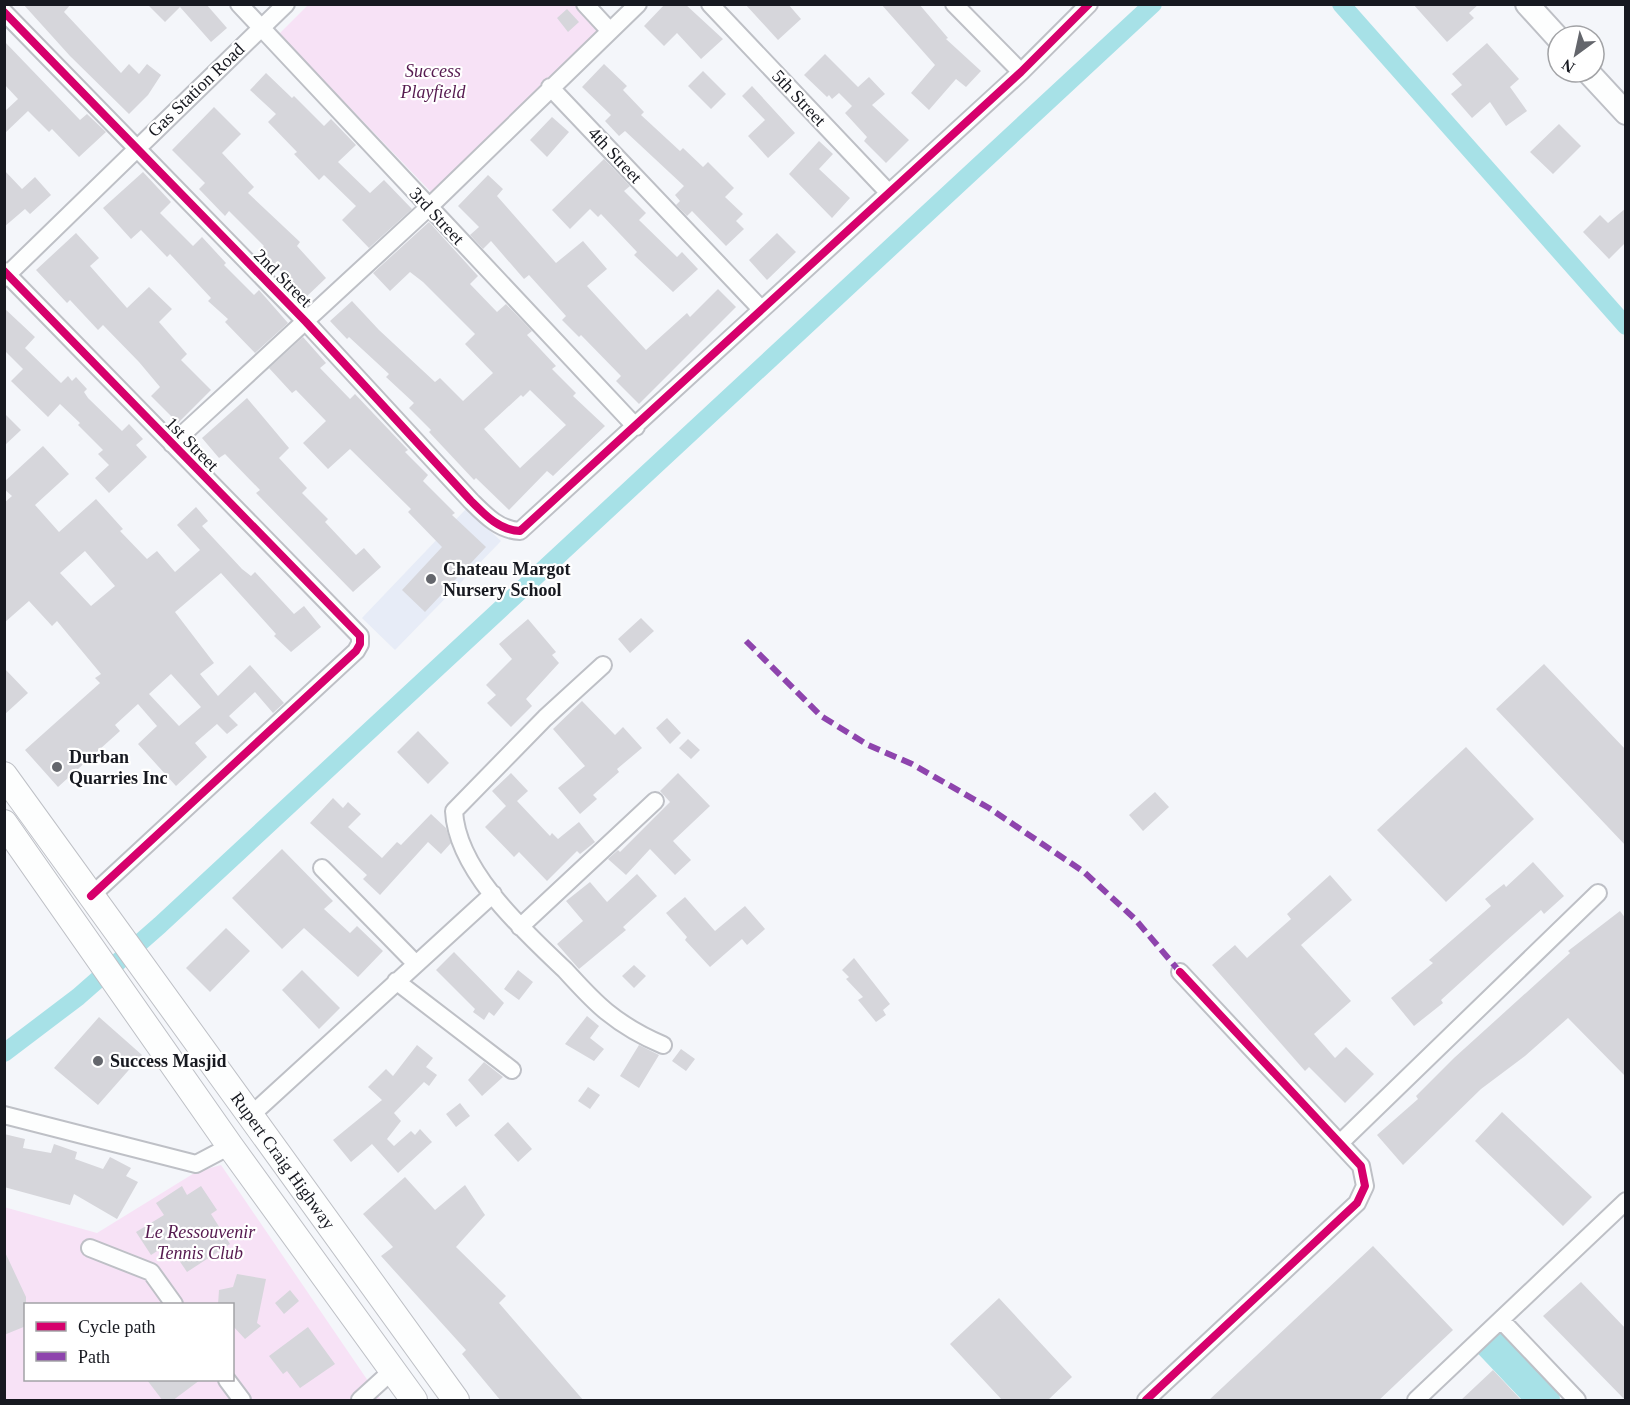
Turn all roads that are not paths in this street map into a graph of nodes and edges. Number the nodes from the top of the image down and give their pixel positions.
1 (238, 4) edge
2 (286, 4) edge
3 (585, 4) edge
4 (638, 4) edge
5 (710, 4) edge
6 (954, 4) edge
7 (1089, 4) edge
8 (1527, 4) edge
9 (4, 12) edge
10 (1546, 25) edge
11 (262, 28) junction
12 (610, 31) junction
13 (1021, 72) junction
14 (1599, 84) edge
15 (550, 87) junction
16 (1626, 113) edge
17 (136, 148) junction
18 (888, 192) junction
19 (429, 207) junction
20 (6, 274) edge
21 (761, 309) junction
22 (306, 322) junction
23 (636, 427) junction
24 (171, 444) junction
25 (603, 666) dead end
26 (4, 776) edge
27 (655, 801) dead end
28 (4, 823) edge
29 (322, 868) dead end
30 (1598, 893) dead end
31 (493, 894) junction
32 (91, 896) junction
33 (520, 927) junction
34 (415, 963) junction
35 (1180, 972) dead end
36 (396, 981) junction
37 (663, 1044) dead end
38 (512, 1070) dead end
39 (4, 1115) edge
40 (250, 1116) junction
41 (1340, 1143) junction
42 (230, 1146) junction
43 (1626, 1201) edge
44 (90, 1248) dead end
45 (173, 1303) edge
46 (1501, 1320) junction
47 (393, 1370) junction
48 (229, 1381) edge
49 (361, 1400) edge
50 (242, 1401) edge
51 (414, 1401) edge
52 (456, 1401) edge
53 (1146, 1401) edge
54 (1416, 1401) edge
55 (1577, 1401) edge

1 - 11 street, 3rd Street
2 - 11 street, Gas Station Road
3 - 12 street
4 - 12 street
5 - 18 street, 5th Street
6 - 13 street
7 - 13 street
8 - 10 main road
9 - 17 street, 2nd Street
11 - 17 street, Gas Station Road
11 - 19 street, 3rd Street
12 - 15 street
13 - 18 street
14 - 16 main road
15 - 19 street
15 - 21 street, 4th Street
17 - 20 street, Gas Station Road
17 - 22 street, 2nd Street
18 - 21 street
19 - 22 street
19 - 23 street, 3rd Street
20 - 24 street, 1st Street
21 - 23 street
22 - 23 street, 2nd Street
22 - 24 street
24 - 32 street, 1st Street
25 - 31 street
26 - 32 main road, Rupert Craig Highway
27 - 33 street
28 - 42 main road, Rupert Craig Highway
29 - 34 street
30 - 41 street
31 - 33 street
31 - 34 street
32 - 40 main road, Rupert Craig Highway
33 - 37 street
34 - 36 street
35 - 41 street
36 - 38 street
36 - 40 street
39 - 42 street
40 - 52 main road, Rupert Craig Highway
41 - 53 street
42 - 47 main road, Rupert Craig Highway
43 - 46 street
44 - 45 street
46 - 54 street
46 - 55 street
47 - 49 street
47 - 51 main road, Rupert Craig Highway
48 - 50 street

